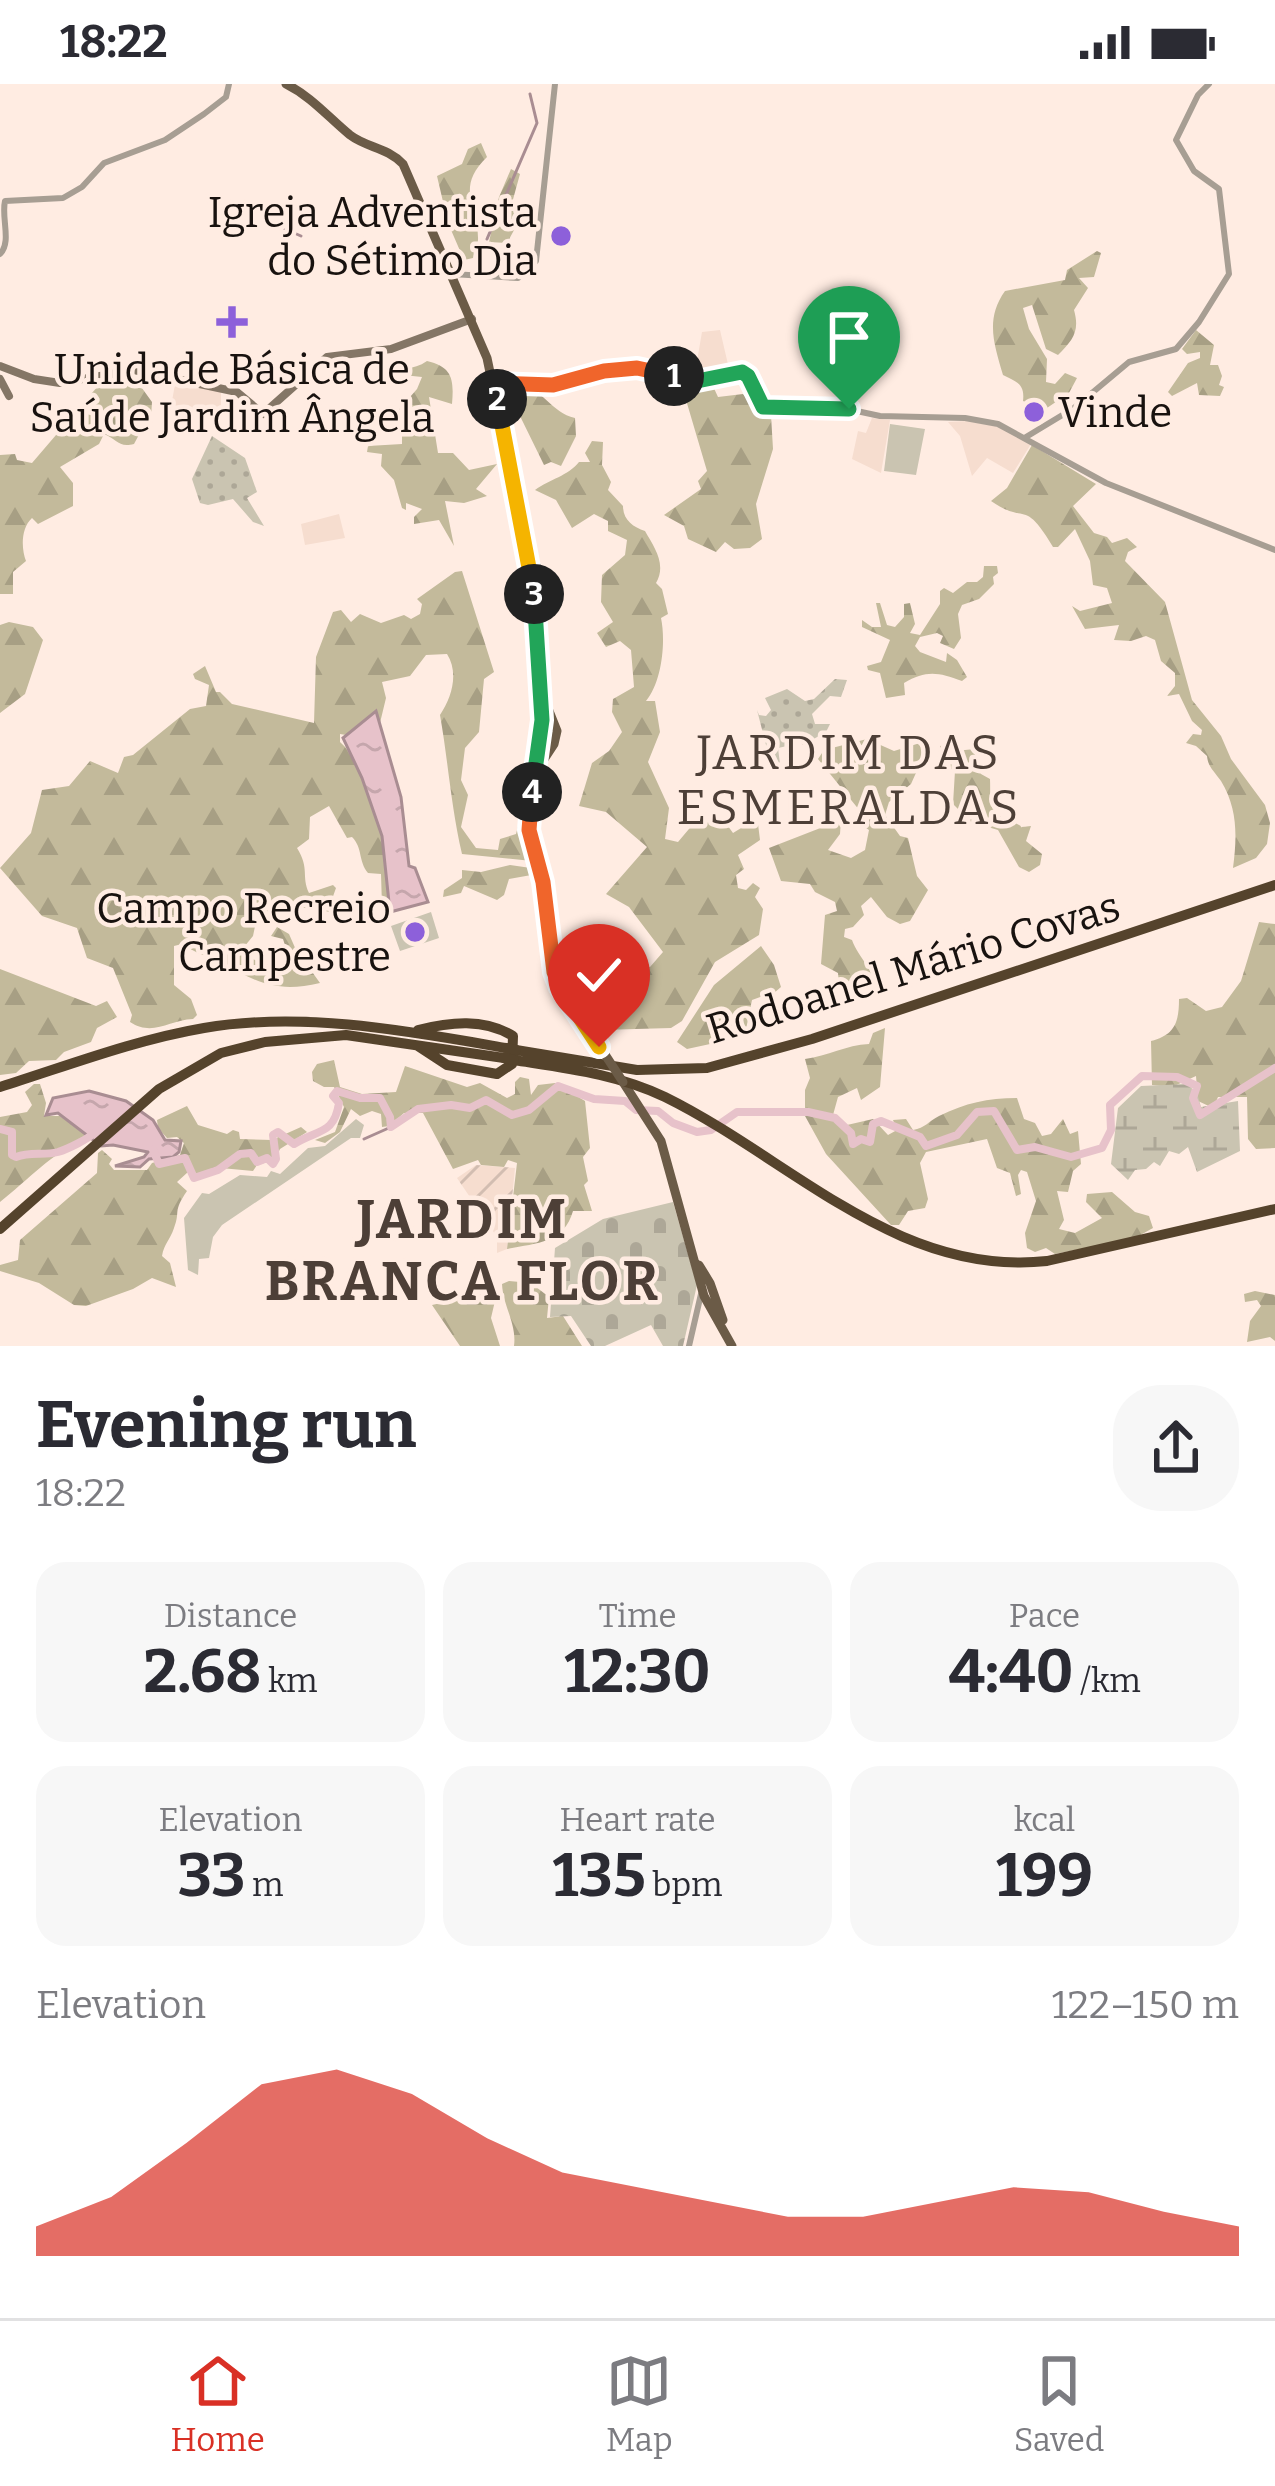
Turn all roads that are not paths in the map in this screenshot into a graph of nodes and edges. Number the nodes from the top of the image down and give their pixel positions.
1 (286, 84) edge
2 (555, 84) edge
3 (1209, 84) edge
4 (229, 88) edge
5 (3, 250) edge
6 (455, 280) junction
7 (472, 319) junction
8 (0, 366) edge
9 (0, 379) edge
10 (494, 383) junction
11 (4, 395) edge
12 (1025, 437) junction
13 (1275, 550) edge
14 (1275, 885) edge
15 (462, 1023) junction
16 (410, 1037) junction
17 (474, 1047) junction
18 (510, 1054) junction
19 (452, 1066) junction
20 (0, 1087) edge
21 (1275, 1209) edge
22 (0, 1229) edge
23 (707, 1289) junction
24 (712, 1303) junction
25 (696, 1311) junction
26 (730, 1341) edge
27 (688, 1346) edge

1 - 6 main road
2 - 6 street
3 - 12 street
4 - 5 street
6 - 7 main road
7 - 8 main road
7 - 10 main road
9 - 11 main road
10 - 12 street
10 - 23 main road, bridge
12 - 13 street
14 - 18 highway, Rodoanel Mário Covas
15 - 16 highway
15 - 17 highway
15 - 19 highway
16 - 17 highway, Rodoanel Mário Covas
16 - 19 highway
16 - 20 highway, Rodoanel Mário Covas
16 - 22 highway, Rodoanel Mário Covas
17 - 18 highway, Rodoanel Mário Covas
17 - 19 highway
18 - 21 highway, Rodoanel Mário Covas
23 - 24 main road
23 - 25 street
24 - 25 street
24 - 26 main road
25 - 27 street

